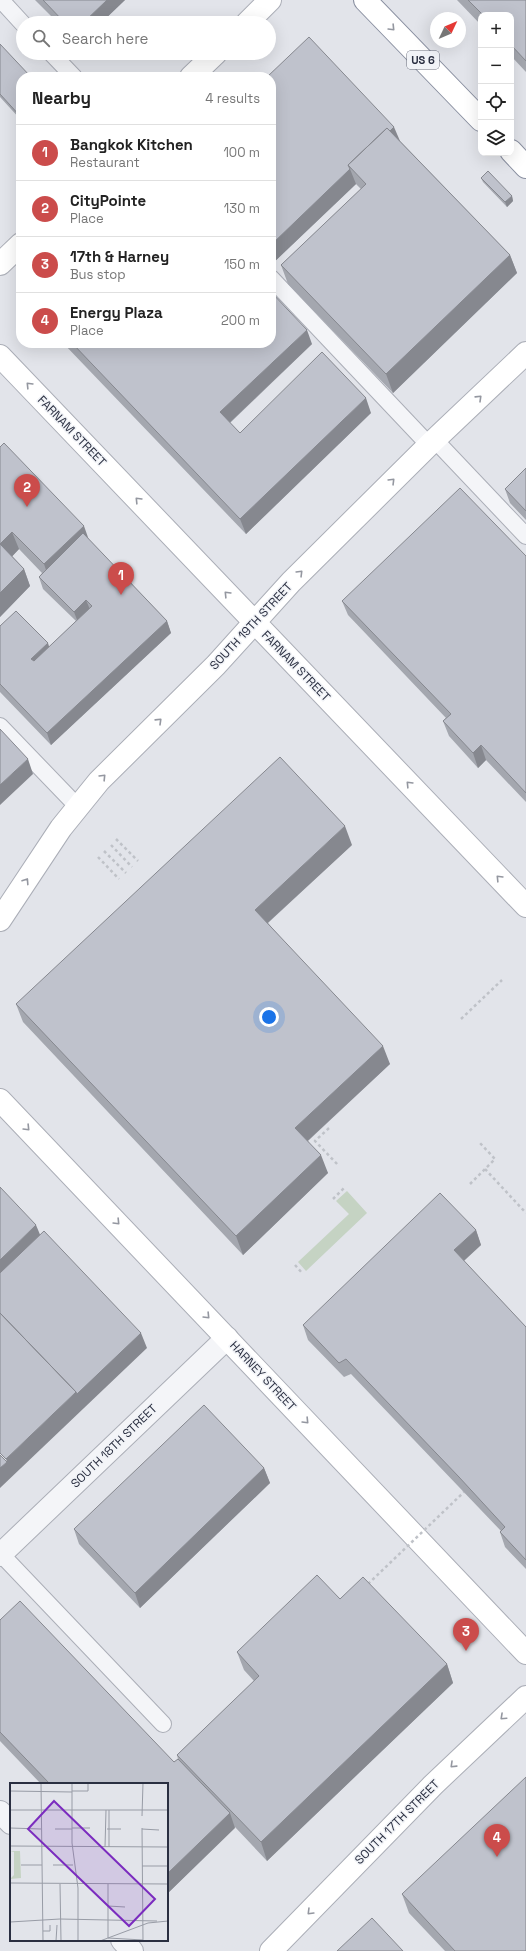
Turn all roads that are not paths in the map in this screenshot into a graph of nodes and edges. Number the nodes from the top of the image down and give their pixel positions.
1 (1, 0) edge
2 (270, 0) edge
3 (365, 0) edge
4 (16, 16) edge
5 (254, 16) edge
6 (58, 60) edge
7 (209, 60) edge
8 (69, 72) edge
9 (196, 72) edge
10 (478, 117) edge
11 (514, 154) edge
12 (526, 167) edge
13 (16, 249) edge
14 (0, 264) edge
15 (276, 283) edge
16 (526, 353) edge
17 (0, 356) edge
18 (432, 442) junction
19 (526, 536) edge
20 (254, 622) junction
21 (0, 726) edge
22 (77, 806) junction
23 (526, 906) edge
24 (0, 920) edge
25 (0, 1100) edge
26 (227, 1338) junction
27 (0, 1554) edge
28 (526, 1653) edge
29 (526, 1697) edge
30 (163, 1724) dead end
31 (0, 1812) edge
32 (10, 1822) edge
33 (123, 1941) edge
34 (132, 1951) edge
35 (271, 1951) edge

1 - 4 lane
2 - 5 main road
3 -> 10 main road, US 6
6 - 8 lane
7 - 9 main road
11 - 12 main road
13 - 14 main road
15 - 18 lane
18 -> 16 main road, SOUTH 19TH STREET
20 -> 17 main road, FARNAM STREET
18 - 19 lane
20 -> 18 main road, SOUTH 19TH STREET
22 -> 20 main road, SOUTH 19TH STREET
23 -> 20 main road, FARNAM STREET
21 - 22 lane
24 -> 22 main road, SOUTH 19TH STREET
25 -> 26 main road, HARNEY STREET
26 - 27 street, SOUTH 18TH STREET
26 -> 28 main road, HARNEY STREET
27 - 30 lane
29 -> 35 main road, SOUTH 17TH STREET
31 - 32 street
33 - 34 street

